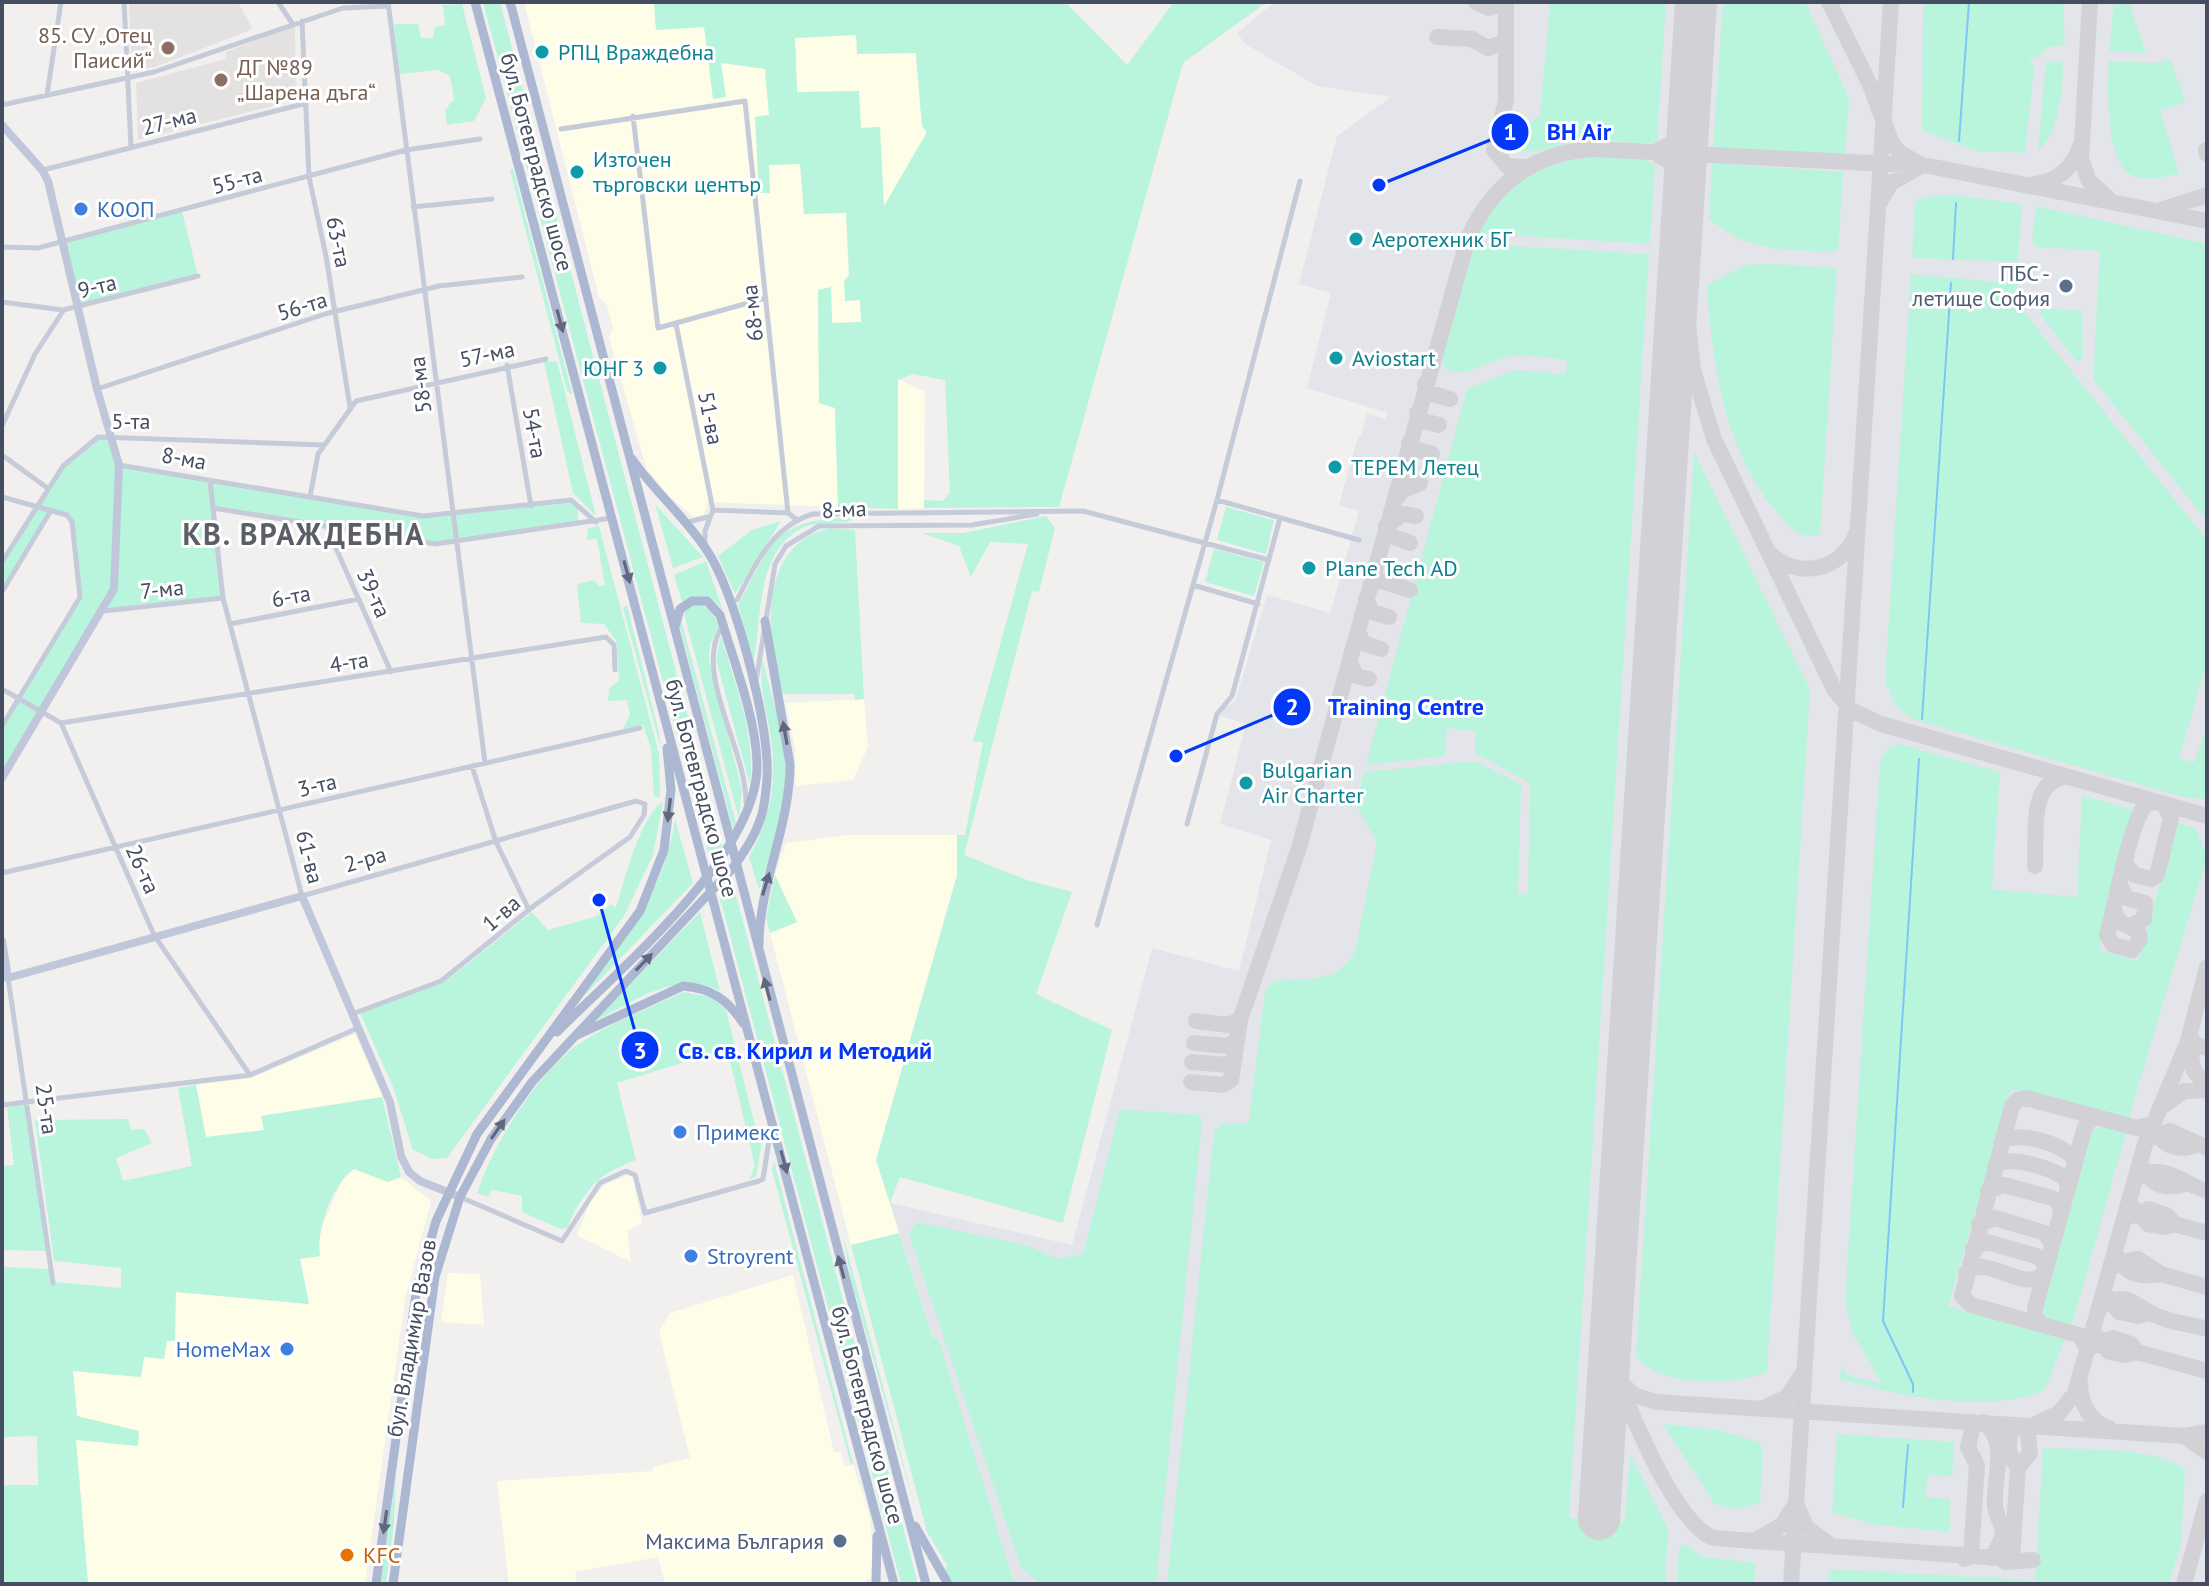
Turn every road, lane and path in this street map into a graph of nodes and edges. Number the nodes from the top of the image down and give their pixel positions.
1 (61, 2) edge
2 (124, 2) edge
3 (278, 2) edge
4 (475, 2) edge
5 (510, 2) edge
6 (388, 4) edge
7 (302, 21) junction
8 (292, 23) junction
9 (128, 78) junction
10 (47, 95) junction
11 (303, 104) junction
12 (2, 105) edge
13 (633, 116) junction
14 (2, 125) edge
15 (561, 129) dead end
16 (480, 139) dead end
17 (131, 147) junction
18 (406, 150) junction
19 (42, 170) junction
20 (309, 177) junction
21 (1300, 181) dead end
22 (492, 199) dead end
23 (413, 207) junction
24 (62, 242) junction
25 (2, 247) edge
26 (198, 276) dead end
27 (522, 277) dead end
28 (424, 290) junction
29 (766, 298) junction
30 (2, 302) edge
31 (78, 308) junction
32 (63, 310) junction
33 (335, 312) junction
34 (676, 324) junction
35 (546, 359) dead end
36 (507, 365) junction
37 (436, 381) junction
38 (97, 389) junction
39 (350, 407) junction
40 (2, 426) edge
41 (111, 435) junction
42 (323, 445) junction
43 (628, 453) junction
44 (2, 455) edge
45 (119, 465) junction
46 (210, 481) junction
47 (46, 487) junction
48 (2, 497) edge
49 (310, 497) junction
50 (1217, 500) junction
51 (531, 506) junction
52 (34, 507) junction
53 (213, 508) junction
54 (1058, 511) junction
55 (50, 512) junction
56 (864, 512) junction
57 (788, 513) junction
58 (711, 514) junction
59 (451, 515) junction
60 (612, 518) junction
61 (1280, 518) junction
62 (680, 519) junction
63 (796, 519) junction
64 (596, 522) junction
65 (864, 525) junction
66 (327, 528) junction
67 (1359, 540) dead end
68 (1205, 542) junction
69 (455, 543) junction
70 (705, 547) junction
71 (1269, 560) junction
72 (2, 562) edge
73 (1193, 585) junction
74 (2, 592) edge
75 (223, 598) junction
76 (359, 599) junction
77 (737, 600) dead end
78 (1258, 604) junction
79 (104, 611) junction
80 (765, 621) junction
81 (230, 624) junction
82 (720, 630) dead end
83 (675, 639) junction
84 (647, 651) junction
85 (471, 659) junction
86 (615, 670) dead end
87 (391, 672) junction
88 (2, 689) edge
89 (754, 691) junction
90 (249, 694) junction
91 (19, 699) junction
92 (42, 712) junction
93 (61, 723) junction
94 (2, 726) edge
95 (640, 728) dead end
96 (485, 763) junction
97 (472, 766) junction
98 (2, 778) edge
99 (645, 804) joint
100 (280, 810) junction
101 (1187, 824) dead end
102 (735, 838) junction
103 (496, 842) junction
104 (115, 845) junction
105 (2, 873) edge
106 (302, 896) junction
107 (529, 910) junction
108 (1097, 925) dead end
109 (154, 935) junction
110 (2, 941) edge
111 (759, 961) junction
112 (5, 978) edge
113 (352, 1014) junction
114 (358, 1028) junction
115 (750, 1032) junction
116 (570, 1038) junction
117 (532, 1057) junction
118 (250, 1075) junction
119 (28, 1102) junction
120 (2, 1105) edge
121 (772, 1119) junction
122 (448, 1192) junction
123 (460, 1197) junction
124 (53, 1283) dead end
125 (870, 1493) junction
126 (904, 1505) junction
127 (376, 1584) edge
128 (393, 1584) edge
129 (876, 1584) edge
130 (894, 1584) edge
131 (926, 1584) edge
132 (948, 1584) edge

1 - 10 street
2 - 9 street
3 - 8 street
4 -> 60 main road, бул. Ботевградско шосе
5 - 43 main road, бул. Ботевградско шосе
6 - 7 street
6 - 18 street, 58-ма
7 - 8 street
7 - 11 street, 63-та
8 - 9 street
9 - 10 street
9 - 17 street
10 - 12 street
11 - 17 street, 27-ма
11 - 20 street, 63-та
13 - 15 street
13 - 29 street, 68-ма
13 - 34 street
14 - 19 street
16 - 18 street, 55-та
17 - 19 street, 27-ма
18 - 20 street, 55-та
18 - 23 street, 58-ма
19 - 24 street
20 - 24 street, 55-та
20 - 33 street, 63-та
21 - 50 street
22 - 23 street
23 - 28 street, 58-ма
24 - 25 street, 55-та
24 - 31 street
26 - 31 street, 9-та
27 - 28 street, 56-та
28 - 33 street, 56-та
28 - 37 street, 58-ма
29 - 34 street
29 - 57 street, 68-ма
30 - 32 street, 9-та
31 - 32 street, 9-та
31 - 38 street
32 - 40 street
33 - 38 street, 56-та
33 - 39 street, 63-та
34 - 58 street, 51-ва
35 - 36 street, 57-ма
36 - 37 street, 57-ма
36 - 51 street, 54-та
37 - 39 street, 57-ма
37 - 59 street, 58-ма
38 - 41 street
39 - 42 street
41 - 42 street, 5-та
41 - 45 street
41 - 47 street, 5-та
42 - 49 street
43 - 62 main road, бул. Владимир Вазов
43 - 83 main road, бул. Ботевградско шосе
44 - 47 street
45 - 46 street, 8-ма
45 - 79 street
46 - 49 street, 8-ма
46 - 53 street, 61-ва
47 - 52 street, 5-та
48 - 52 street
49 - 59 street, 8-ма
50 - 61 street
50 - 68 street
51 - 59 street, 8-ма
51 - 64 street, 8-ма
52 - 55 street
52 - 72 street, 5-та
53 - 66 street
53 - 75 street, 61-ва
54 - 56 street, 8-ма
54 - 65 street, 8-ма
54 - 68 street, 8-ма
55 - 74 street
55 - 91 street
56 - 63 street, 8-ма
56 - 65 street
57 - 58 street
57 - 63 street
58 - 62 street
58 - 70 street, 51-ва
59 - 69 street, 58-ма
60 - 64 street
60 -> 84 main road, бул. Ботевградско шосе
61 - 67 street
61 - 71 street
62 - 70 main road, бул. Владимир Вазов
63 - 77 street, 8-ма
64 - 69 street
65 - 80 street, 8-ма
66 - 69 street
66 - 76 street, 39-та
68 - 71 street, 8-ма
68 - 73 street
69 - 85 street, 58-ма
70 - 89 main road, бул. Владимир Вазов
71 - 78 street
73 - 78 street
73 - 108 street
75 - 79 street, 7-ма
75 - 81 street, 61-ва
76 - 81 street, 6-та
76 - 87 street, 39-та
78 - 101 street
79 - 92 street
80 - 89 street, 8-ма
111 -> 80 main road
81 - 90 street, 61-ва
82 - 102 street
83 - 102 main road
83 - 111 main road, бул. Ботевградско шосе
84 - 115 main road, бул. Ботевградско шосе
84 -> 117 main road
85 - 86 street, 4-та
85 - 87 street, 4-та
85 - 96 street, 58-ма
87 - 90 street, 4-та
88 - 91 street
116 -> 89 main road, бул. Владимир Вазов
90 - 93 street, 4-та
90 - 100 street, 61-ва
91 - 92 street
91 - 94 street
92 - 93 street
92 - 98 street
93 - 104 street, 26-та
95 - 96 street, 3-та
96 - 97 street, 3-та
97 - 100 street, 3-та
97 - 103 street
99 - 103 street, 2-ра
99 - 107 street, 1-ва
100 - 104 street, 3-та
100 - 106 street, 61-ва
102 - 117 main road
103 - 106 street, 2-ра
103 - 107 street
104 - 105 street, 3-та
104 - 109 street, 26-та
106 - 109 street, 2-ра
106 - 113 street, 61-ва
107 - 113 street, 1-ва
109 - 112 street, 2-ра
109 - 118 street, 26-та
110 - 112 street, 25-та
126 -> 111 main road, бул. Ботевградско шосе
112 - 119 street, 25-та
113 - 114 street, 61-ва
114 - 118 street
114 - 122 street, 61-ва
115 - 116 main road
115 - 121 main road, бул. Ботевградско шосе
123 -> 116 main road, бул. Владимир Вазов
117 - 122 main road, бул. Владимир Вазов
118 - 119 street
119 - 120 street
119 - 124 street, 25-та
121 - 123 street
121 -> 125 main road, бул. Ботевградско шосе
122 - 123 street, 61-ва
122 -> 127 main road, бул. Владимир Вазов
123 - 128 main road, бул. Владимир Вазов
125 - 129 main road
125 - 130 main road, бул. Ботевградско шосе
126 - 131 main road, бул. Ботевградско шосе
126 - 132 main road

